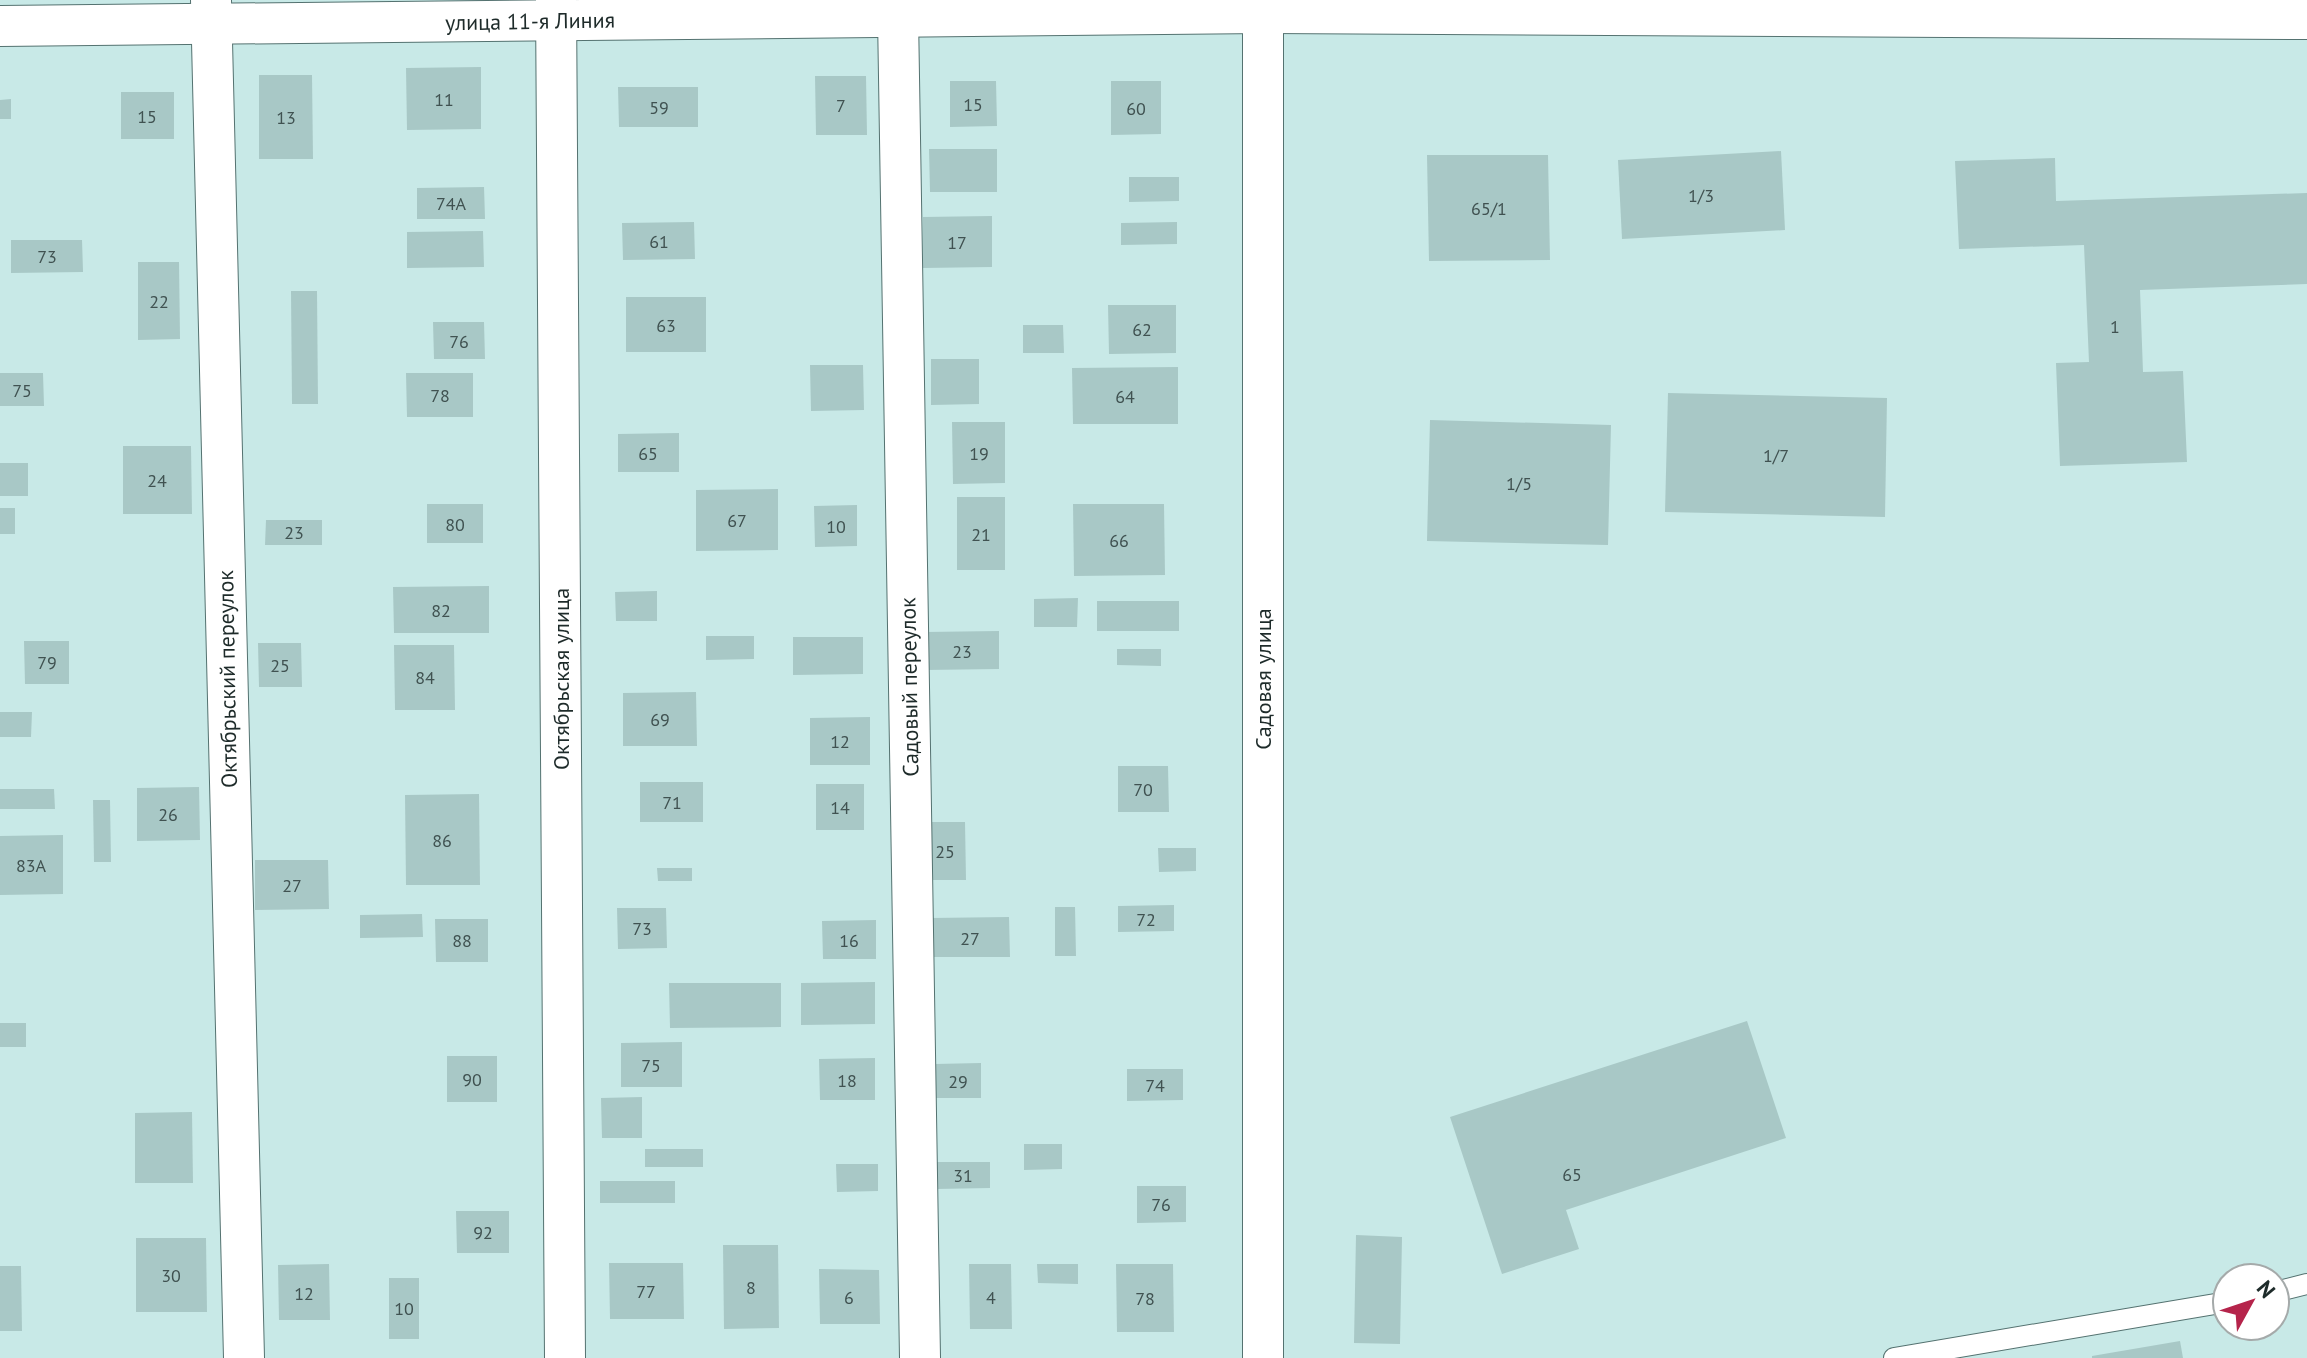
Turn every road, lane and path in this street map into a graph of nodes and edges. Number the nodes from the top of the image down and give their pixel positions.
1 (1263, 6) edge
2 (1871, 8) edge
3 (832, 9) edge
4 (556, 10) edge
5 (211, 12) edge
6 (898, 16) junction
7 (2307, 19) edge
8 (0, 26) edge
9 (2211, 1305) edge
10 (244, 1358) edge
11 (565, 1358) edge
12 (920, 1358) edge
13 (1263, 1358) edge
14 (1894, 1358) edge

1 - 2 street, улица 11-я Линия
1 - 6 street, улица 11-я Линия
1 - 13 street, Садовая улица
2 - 7 street, улица 11-я Линия
3 - 4 street, улица 11-я Линия
3 - 6 street, улица 11-я Линия
4 - 5 street, улица 11-я Линия
4 - 11 street, Октябрьская улица
5 - 8 street, улица 11-я Линия
5 - 10 street, Октябрьский переулок
6 - 12 street, Садовый переулок
9 - 14 lane

